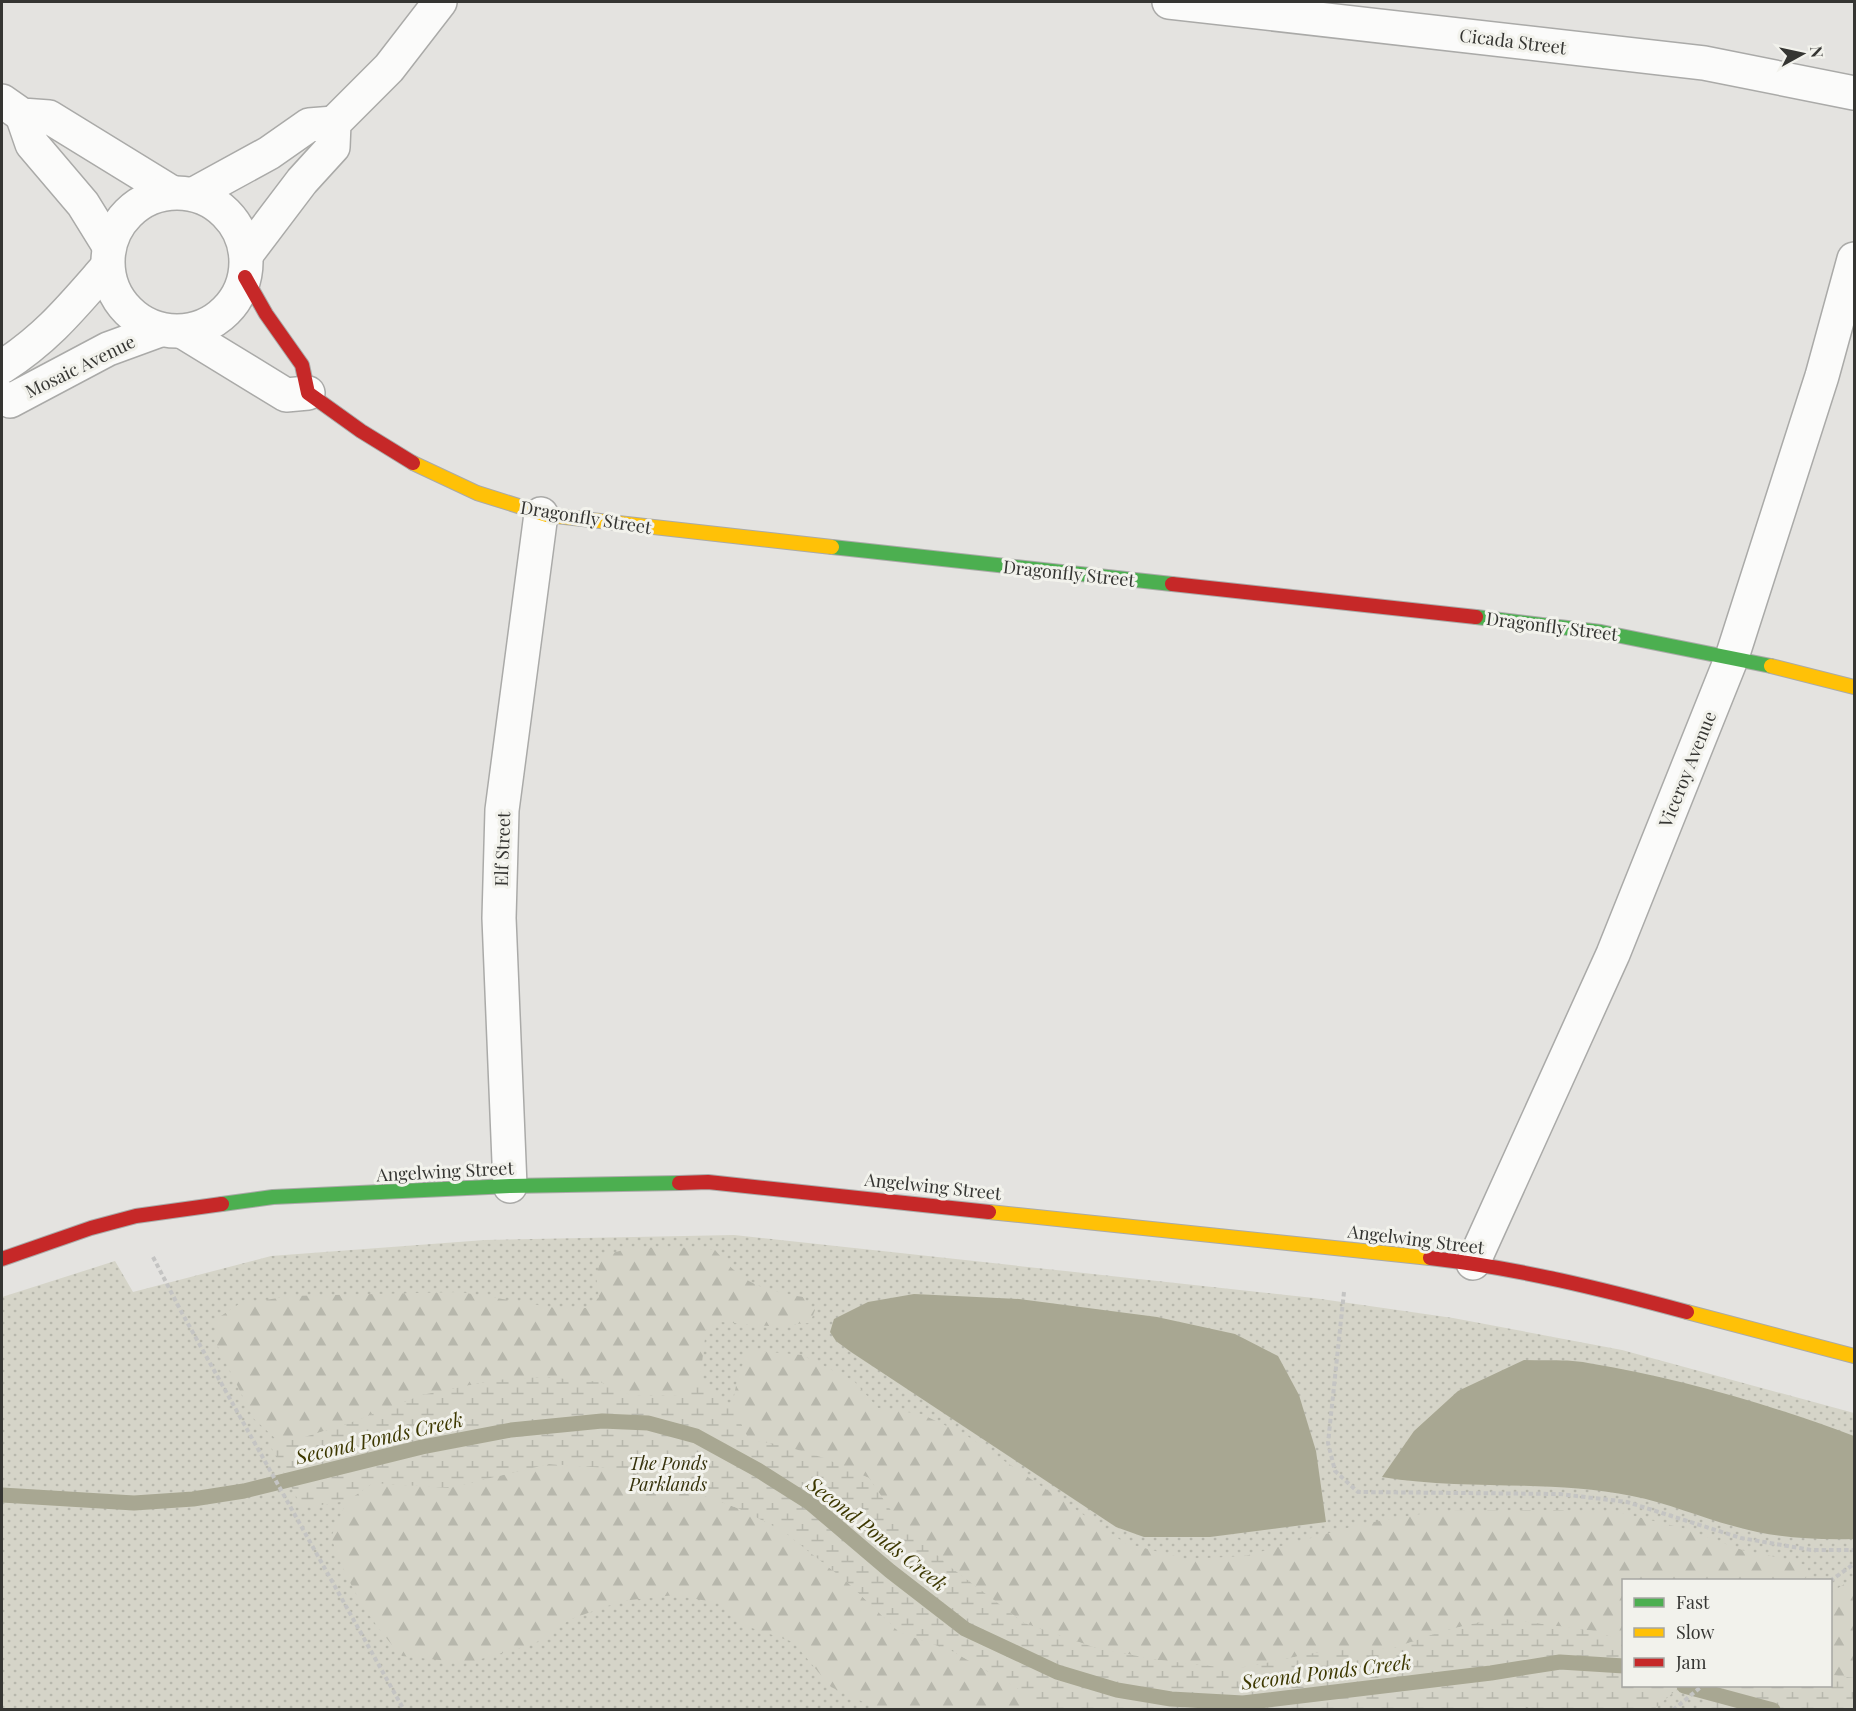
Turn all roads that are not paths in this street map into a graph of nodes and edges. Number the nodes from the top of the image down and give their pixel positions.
1 (440, 2) edge
2 (1169, 2) edge
3 (1854, 93) edge
4 (12, 108) edge
5 (334, 123) junction
6 (183, 193) junction
7 (108, 256) junction
8 (1854, 259) edge
9 (246, 266) junction
10 (172, 331) junction
11 (2, 367) edge
12 (308, 393) junction
13 (2, 397) edge
14 (541, 514) junction
15 (1732, 657) junction
16 (1854, 687) edge
17 (510, 1186) junction
18 (2, 1259) edge
19 (1473, 1263) junction
20 (1854, 1356) edge

1 - 5 street
2 - 3 street, Cicada Street
4 - 6 street
4 - 7 street
5 - 6 street
5 - 9 street
6 - 7 street
6 - 9 street
7 - 10 street
7 - 11 street, Mosaic Avenue
8 - 15 street, Viceroy Avenue
9 - 10 street
9 - 12 street
10 - 12 street
10 - 13 street, Mosaic Avenue
12 - 14 street, Dragonfly Street
14 - 15 street, Dragonfly Street
14 - 17 street, Elf Street
15 - 16 street, Dragonfly Street
15 - 19 street, Viceroy Avenue
17 - 18 street, Angelwing Street
17 - 19 street, Angelwing Street
19 - 20 street, Angelwing Street

